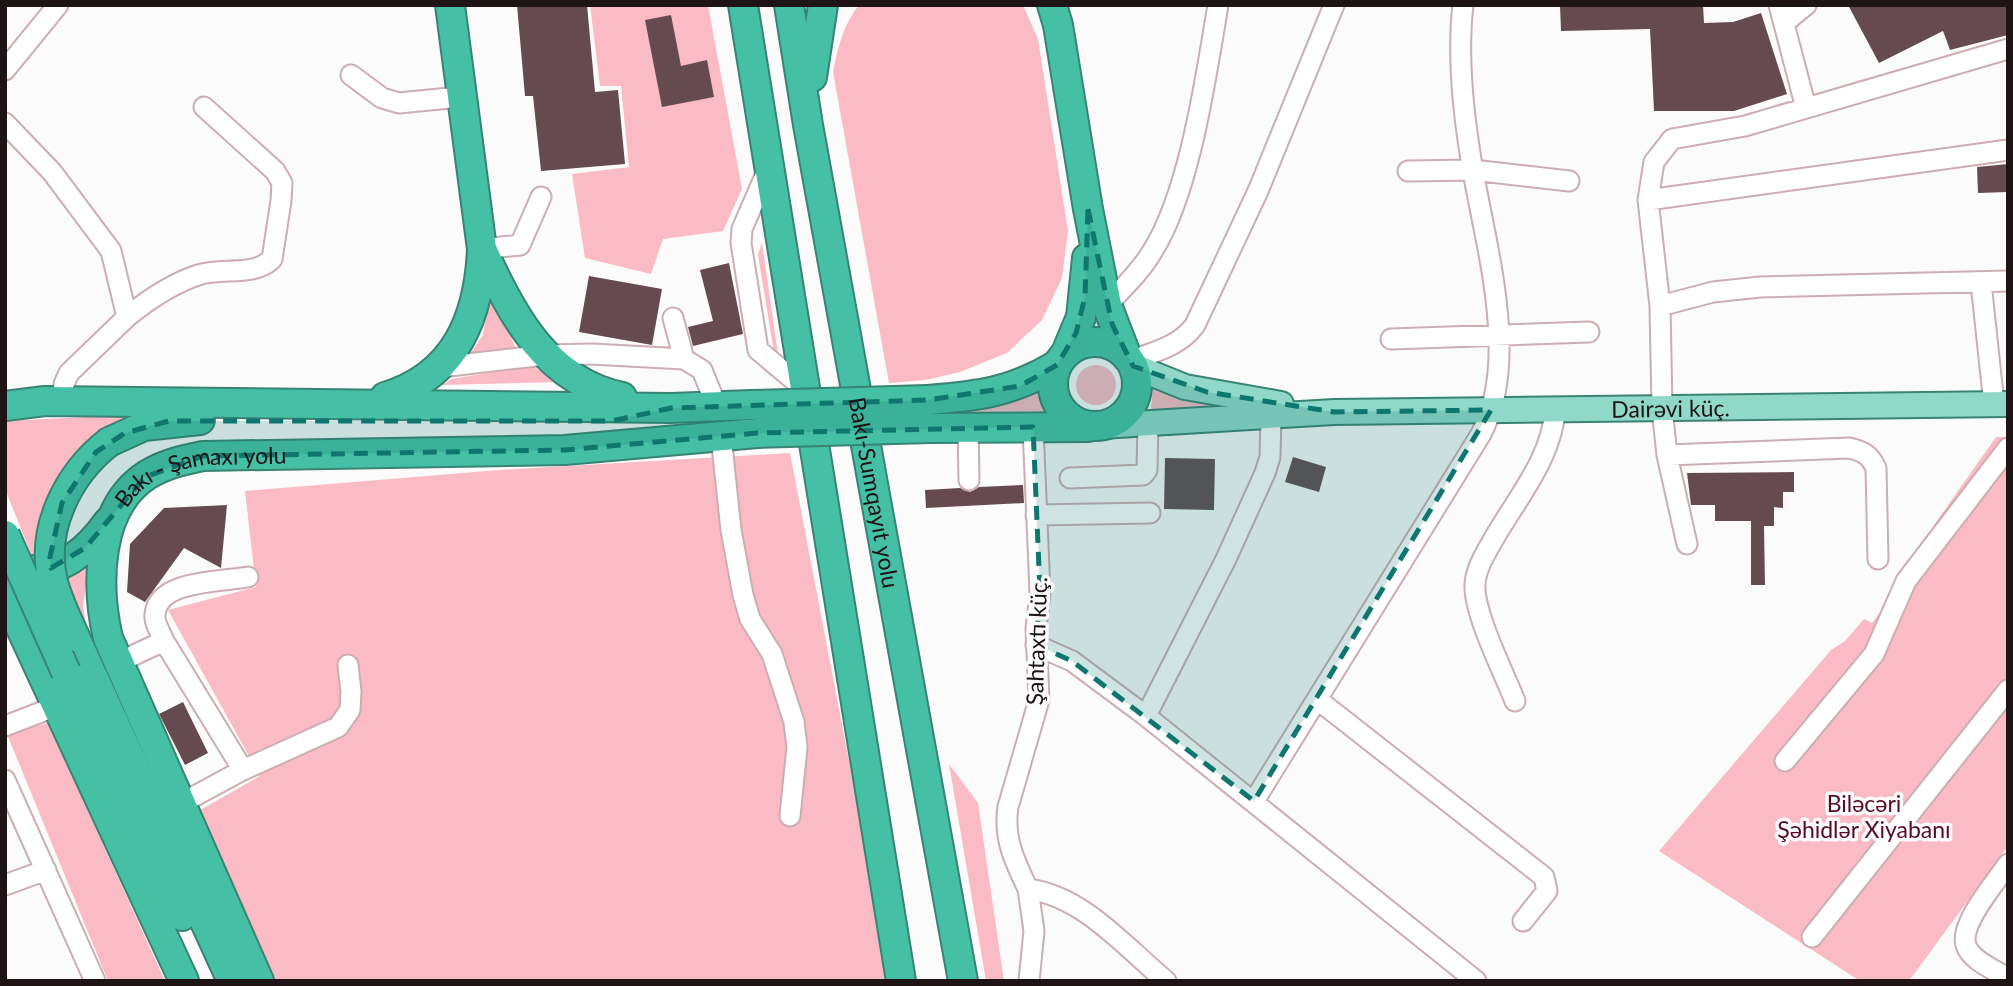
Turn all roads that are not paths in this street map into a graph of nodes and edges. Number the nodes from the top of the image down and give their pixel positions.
1 (58, 5) edge
2 (450, 5) edge
3 (726, 5) edge
4 (743, 5) edge
5 (789, 5) edge
6 (822, 5) edge
7 (1052, 5) edge
8 (1219, 5) edge
9 (1334, 5) edge
10 (1463, 5) edge
11 (1806, 5) edge
12 (1782, 14) edge
13 (2008, 49) edge
14 (5, 70) edge
15 (351, 75) dead end
16 (460, 97) junction
17 (204, 107) dead end
18 (1806, 108) junction
19 (5, 123) edge
20 (808, 125) junction
21 (2008, 150) edge
22 (770, 165) junction
23 (1473, 170) junction
24 (1408, 171) dead end
25 (1569, 181) dead end
26 (541, 197) dead end
27 (1648, 200) junction
28 (1088, 209) junction
29 (482, 248) junction
30 (2008, 281) edge
31 (1981, 282) junction
32 (1107, 305) junction
33 (1660, 306) junction
34 (127, 317) junction
35 (673, 318) dead end
36 (1589, 332) dead end
37 (1499, 335) junction
38 (1391, 339) dead end
39 (545, 355) junction
40 (684, 359) junction
41 (1061, 359) junction
42 (1130, 361) junction
43 (440, 367) junction
44 (5, 389) edge
45 (808, 392) junction
46 (54, 401) junction
47 (365, 403) junction
48 (2001, 404) edge
49 (5, 406) edge
50 (717, 407) junction
51 (671, 408) junction
52 (1662, 408) junction
53 (1555, 409) junction
54 (1491, 410) junction
55 (1334, 412) junction
56 (929, 414) junction
57 (1271, 416) junction
58 (1148, 422) junction
59 (1097, 426) junction
60 (968, 427) junction
61 (1032, 427) junction
62 (720, 436) junction
63 (2008, 448) edge
64 (1667, 455) junction
65 (1070, 478) dead end
66 (969, 480) dead end
67 (120, 506) junction
68 (1150, 513) dead end
69 (1036, 515) junction
70 (5, 535) edge
71 (1687, 544) dead end
72 (1878, 559) dead end
73 (5, 562) edge
74 (248, 577) dead end
75 (5, 594) edge
76 (164, 640) junction
77 (1036, 646) junction
78 (117, 663) junction
79 (348, 665) dead end
80 (2008, 690) edge
81 (1318, 700) junction
82 (1515, 701) dead end
83 (57, 706) junction
84 (1146, 716) junction
85 (5, 726) edge
86 (1785, 761) dead end
87 (243, 770) junction
88 (5, 780) edge
89 (1254, 801) junction
90 (180, 804) junction
91 (790, 816) dead end
92 (2008, 864) edge
93 (46, 870) junction
94 (5, 885) edge
95 (1028, 889) junction
96 (1523, 921) dead end
97 (1812, 936) dead end
98 (2008, 978) edge
99 (95, 981) edge
100 (184, 981) edge
101 (212, 981) edge
102 (232, 981) edge
103 (259, 981) edge
104 (901, 981) edge
105 (963, 981) edge
106 (1029, 981) edge
107 (1166, 981) edge
108 (1476, 981) edge

1 - 14 street
2 - 16 highway
3 - 22 highway
4 - 22 highway
5 - 20 highway, Bakı-Sumqayıt yolu
6 - 20 highway
7 - 28 highway
8 - 32 street
9 - 42 street
10 - 23 street
11 - 12 street
12 - 18 street
13 - 18 street
15 - 16 street
16 - 29 highway
17 - 34 street
18 - 27 street
19 - 34 street
20 - 105 highway, Bakı-Sumqayıt yolu
21 - 27 street
22 - 45 highway
22 - 45 street
23 - 24 street
23 - 25 street
23 - 37 street
26 - 29 street
27 - 33 street
28 - 32 highway
28 - 41 highway
29 - 39 highway
29 - 43 highway
30 - 31 street
31 - 33 street
31 - 48 street
32 - 42 highway
33 - 52 street
34 - 46 street
35 - 40 street
36 - 37 street
37 - 38 street
37 - 54 street
39 - 40 street
39 - 43 street
39 - 51 highway
40 - 50 street
41 - 42 highway
41 - 56 highway
41 - 59 highway
42 - 55 main road, Dairəvi küç.
42 - 59 highway
43 - 47 highway
44 - 46 highway
45 - 104 highway
46 - 47 highway
46 - 49 highway
47 - 51 highway
48 - 52 main road, Dairəvi küç.
50 - 51 highway
50 - 56 highway, bridge
51 - 102 highway, bridge
52 - 53 main road, Dairəvi küç.
52 - 64 street
53 - 54 main road, Dairəvi küç.
53 - 82 street
54 - 55 main road, Dairəvi küç.
54 - 81 street
55 - 57 main road, Dairəvi küç.
56 - 60 highway
56 - 62 highway, Bakı - Şamaxı yolu, bridge
57 - 58 main road, Dairəvi küç.
57 - 84 street
58 - 59 main road, Dairəvi küç.
58 - 65 street
59 - 61 highway
60 - 61 highway
60 - 66 street
61 - 69 street, Şahtaxtı küç.
62 - 67 highway, Bakı - Şamaxı yolu
62 - 91 street
63 - 86 street
64 - 71 street
64 - 72 street
67 - 73 highway
67 - 78 highway, Bakı - Şamaxı yolu
68 - 69 street
69 - 77 street, Şahtaxtı küç.
70 - 101 highway, bridge
74 - 76 street
75 - 83 highway
76 - 78 street
76 - 87 street
77 - 84 street
77 - 95 street, Şahtaxtı küç.
78 - 90 highway, Bakı - Şamaxı yolu
79 - 87 street
80 - 97 street
81 - 89 street
81 - 96 street
83 - 85 street
83 - 100 highway
84 - 89 street
87 - 90 street
88 - 93 street
89 - 108 street
90 - 103 highway, Bakı - Şamaxı yolu
92 - 98 street
93 - 94 street
93 - 99 street
95 - 106 street, Şahtaxtı küç.
95 - 107 street

